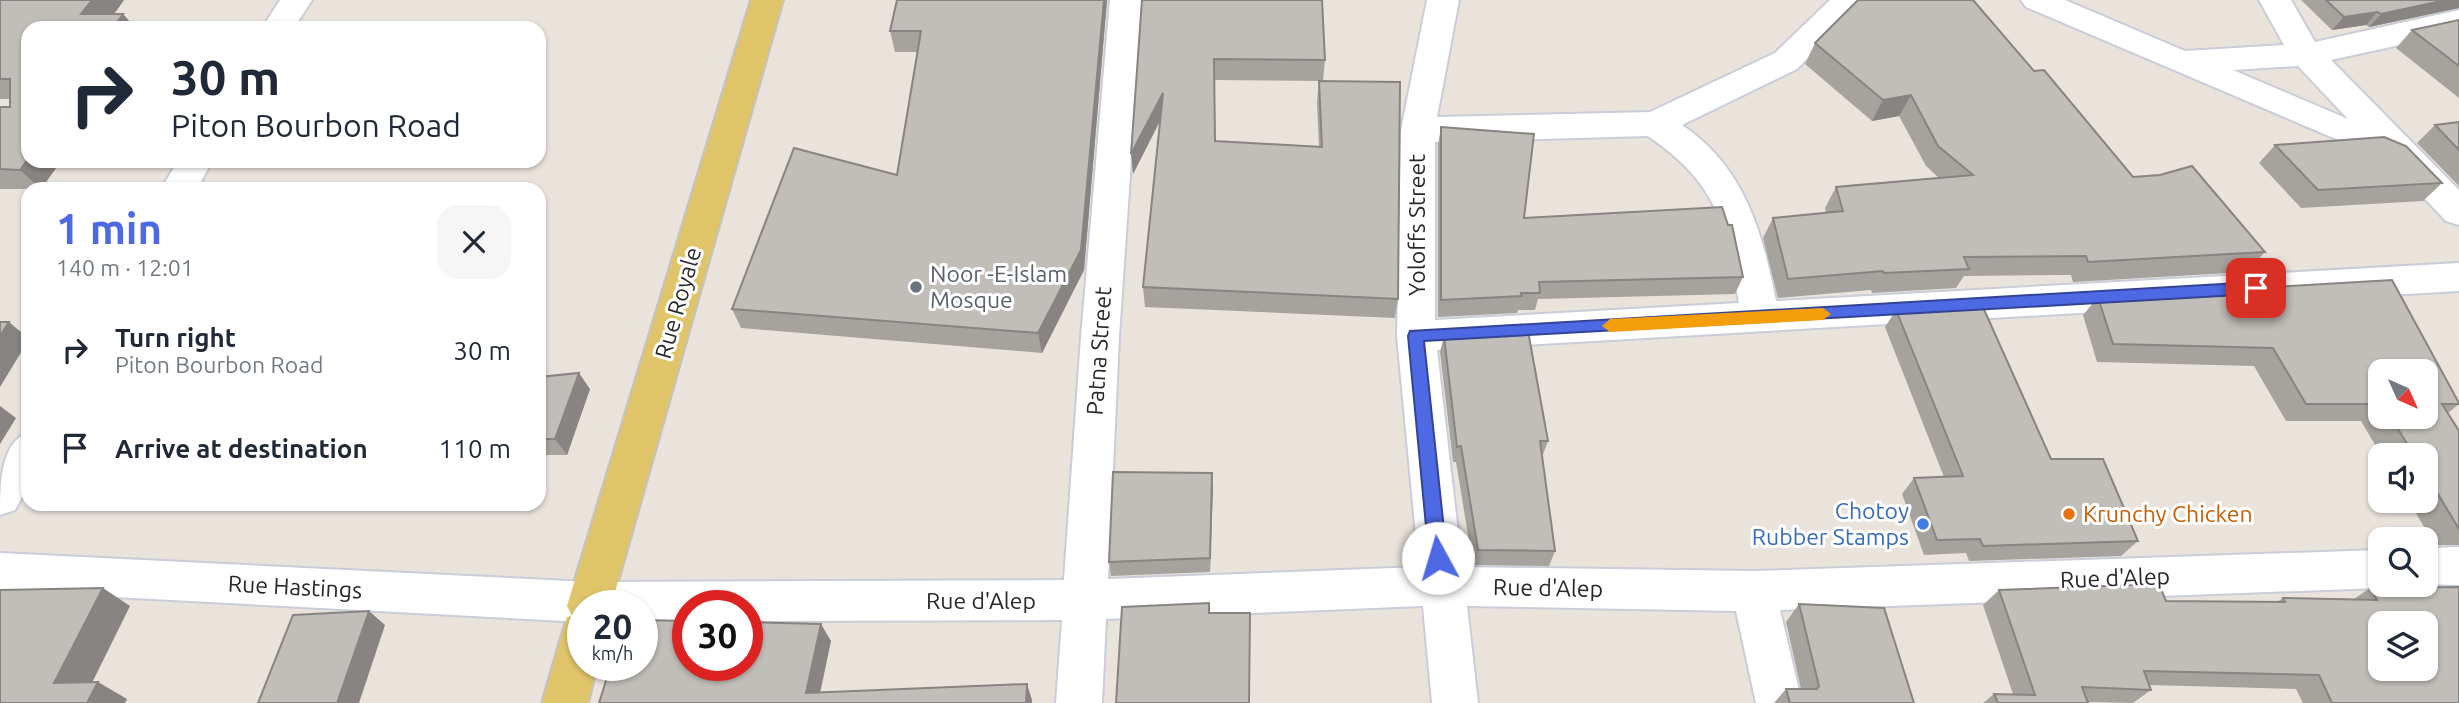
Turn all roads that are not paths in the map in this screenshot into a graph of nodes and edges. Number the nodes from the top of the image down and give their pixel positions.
1 (296, 0) edge
2 (767, 0) edge
3 (1126, 0) edge
4 (1443, 0) edge
5 (1849, 0) edge
6 (2037, 0) edge
7 (2275, 0) edge
8 (282, 21) edge
9 (2459, 21) edge
10 (2306, 55) junction
11 (2182, 62) junction
12 (1655, 124) junction
13 (1418, 130) junction
14 (2406, 158) junction
15 (2459, 212) edge
16 (2459, 277) edge
17 (1761, 318) junction
18 (1416, 336) junction
19 (21, 461) edge
20 (0, 497) edge
21 (2459, 566) edge
22 (2438, 567) edge
23 (2368, 569) edge
24 (0, 572) edge
25 (1441, 586) junction
26 (594, 590) edge
27 (1754, 591) junction
28 (1083, 600) junction
29 (658, 611) edge
30 (567, 612) edge
31 (570, 681) edge
32 (565, 703) edge
33 (1079, 703) edge
34 (1455, 703) edge
35 (1779, 703) edge

1 - 8 street
2 - 26 main road, Rue Royale
3 - 28 street, Patna Street
4 - 13 street, Yoloffs Street
5 - 12 street
6 - 11 street
7 - 10 street
9 - 10 street
10 - 11 street
10 - 14 street
11 - 14 street
12 - 13 street
12 - 17 street
13 - 18 street, Yoloffs Street
14 - 15 street
16 - 17 street
17 - 18 street
18 - 25 street, Yoloffs Street
19 - 20 street
21 - 22 street
23 - 27 street, Rue d'Alep
24 - 30 street, Rue Hastings
25 - 27 street, Rue d'Alep
25 - 28 street, Rue d'Alep
25 - 34 street, Yoloffs Street
27 - 35 street
28 - 29 street, Rue d'Alep
28 - 33 street, Patna Street
31 - 32 main road, Rue Royale

